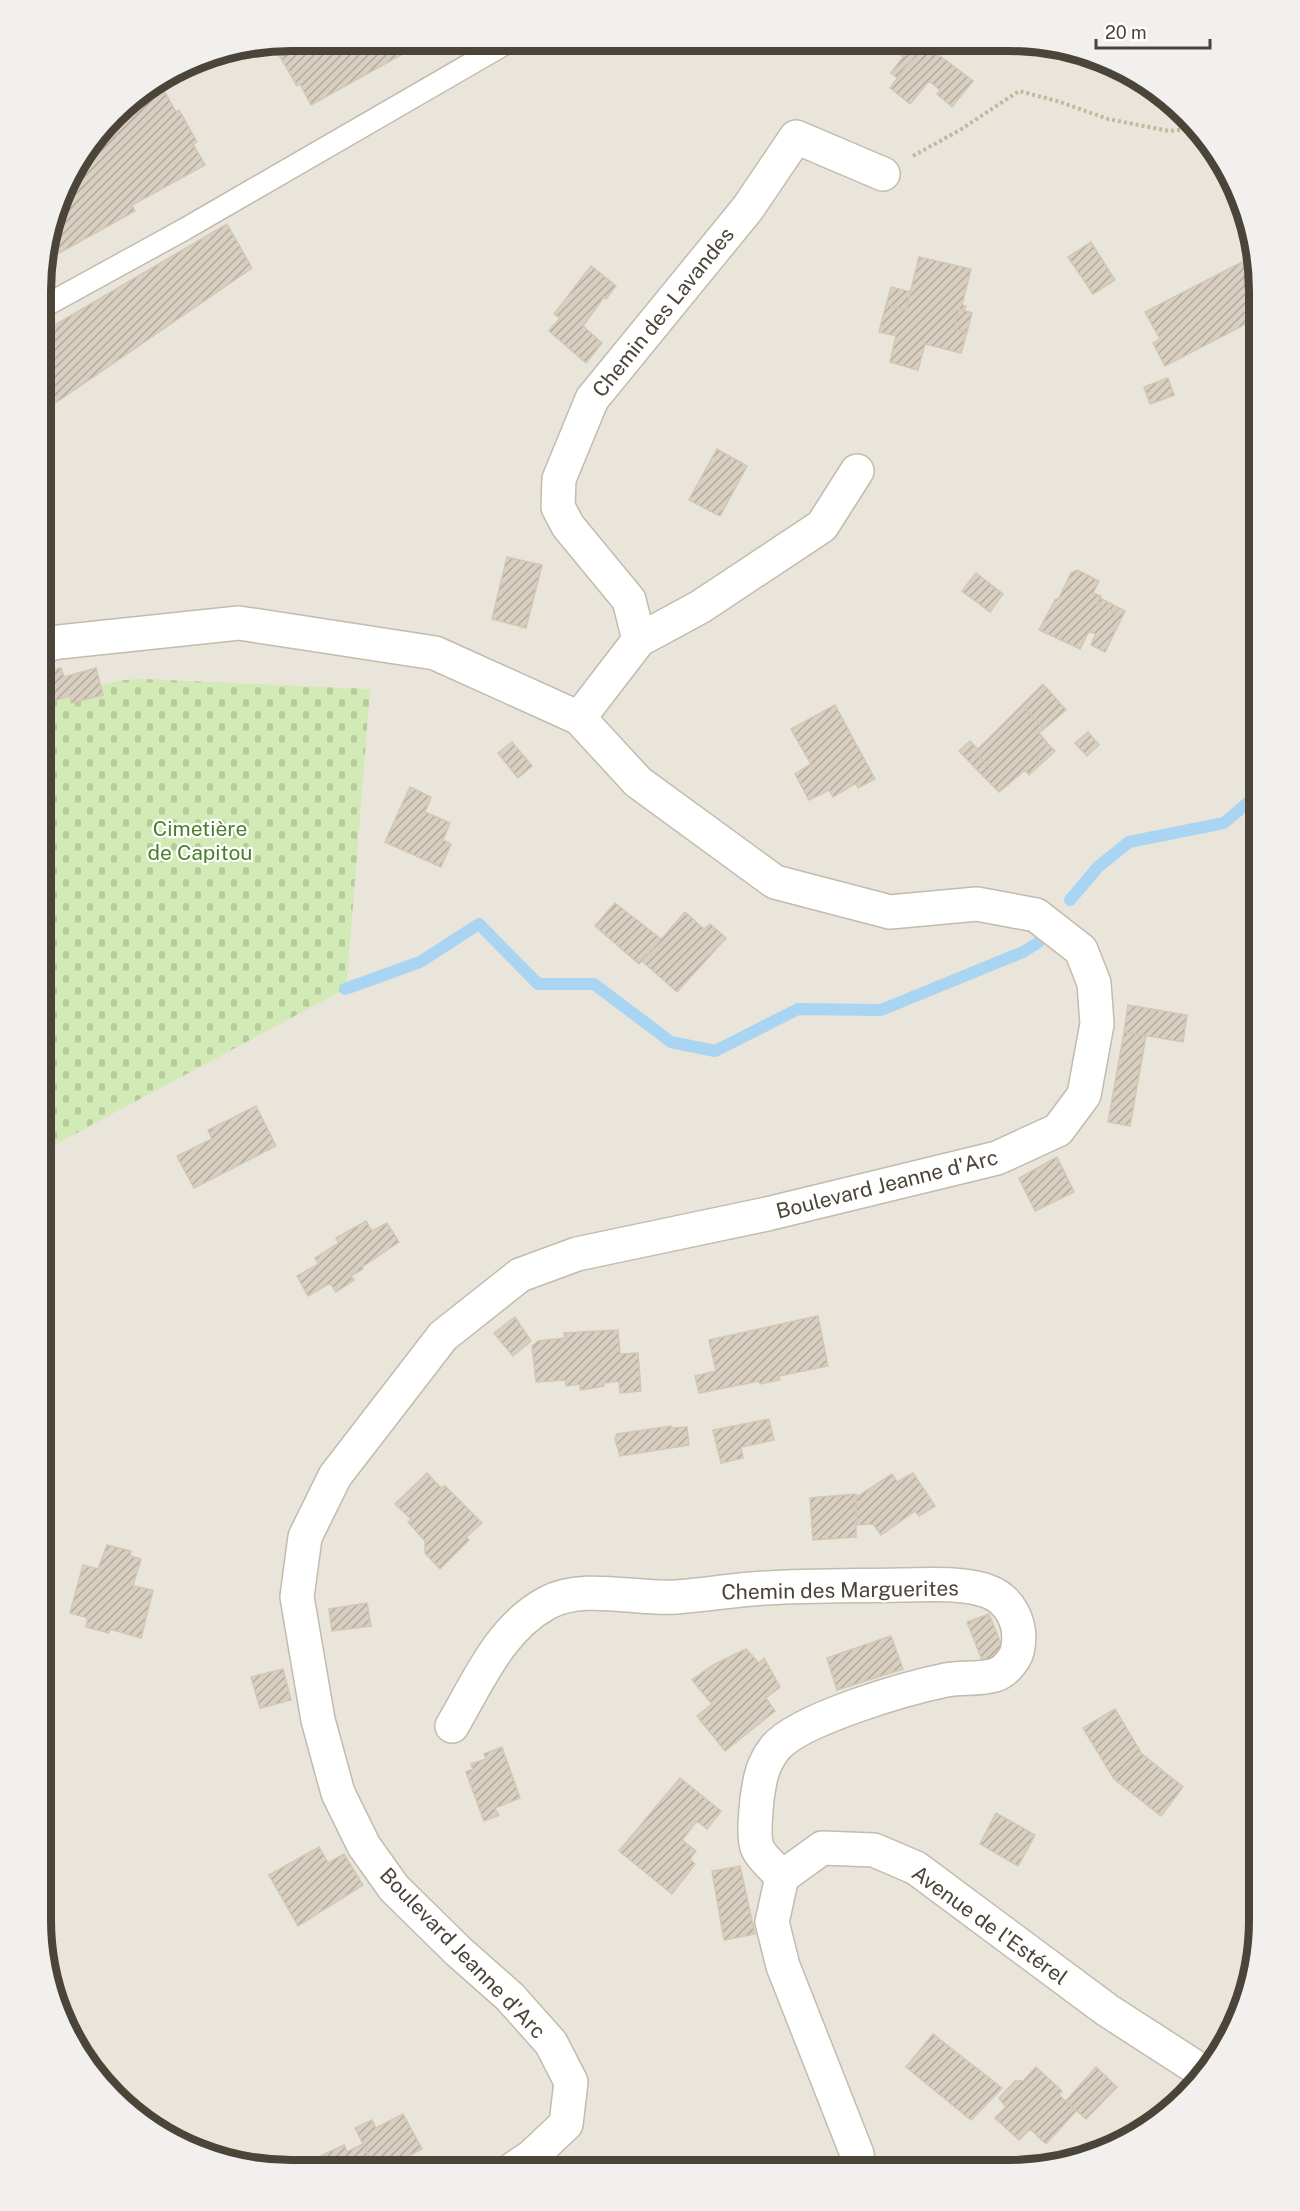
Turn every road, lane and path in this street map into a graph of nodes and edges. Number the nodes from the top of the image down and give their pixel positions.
1 (493, 51) edge
2 (1186, 129) edge
3 (883, 174) joint
4 (51, 303) edge
5 (857, 471) dead end
6 (639, 640) junction
7 (51, 644) edge
8 (579, 718) junction
9 (452, 1726) dead end
10 (782, 1877) junction
11 (1197, 2068) edge
12 (526, 2160) edge
13 (858, 2160) edge

1 - 4 lane
2 - 3 path
3 - 6 street, Chemin des Lavandes
5 - 6 street
6 - 8 street
7 - 8 street, Boulevard Jeanne d'Arc
8 - 12 street, Boulevard Jeanne d'Arc
9 - 10 street, Chemin des Marguerites
10 - 11 street, Avenue de l'Estérel
10 - 13 street

